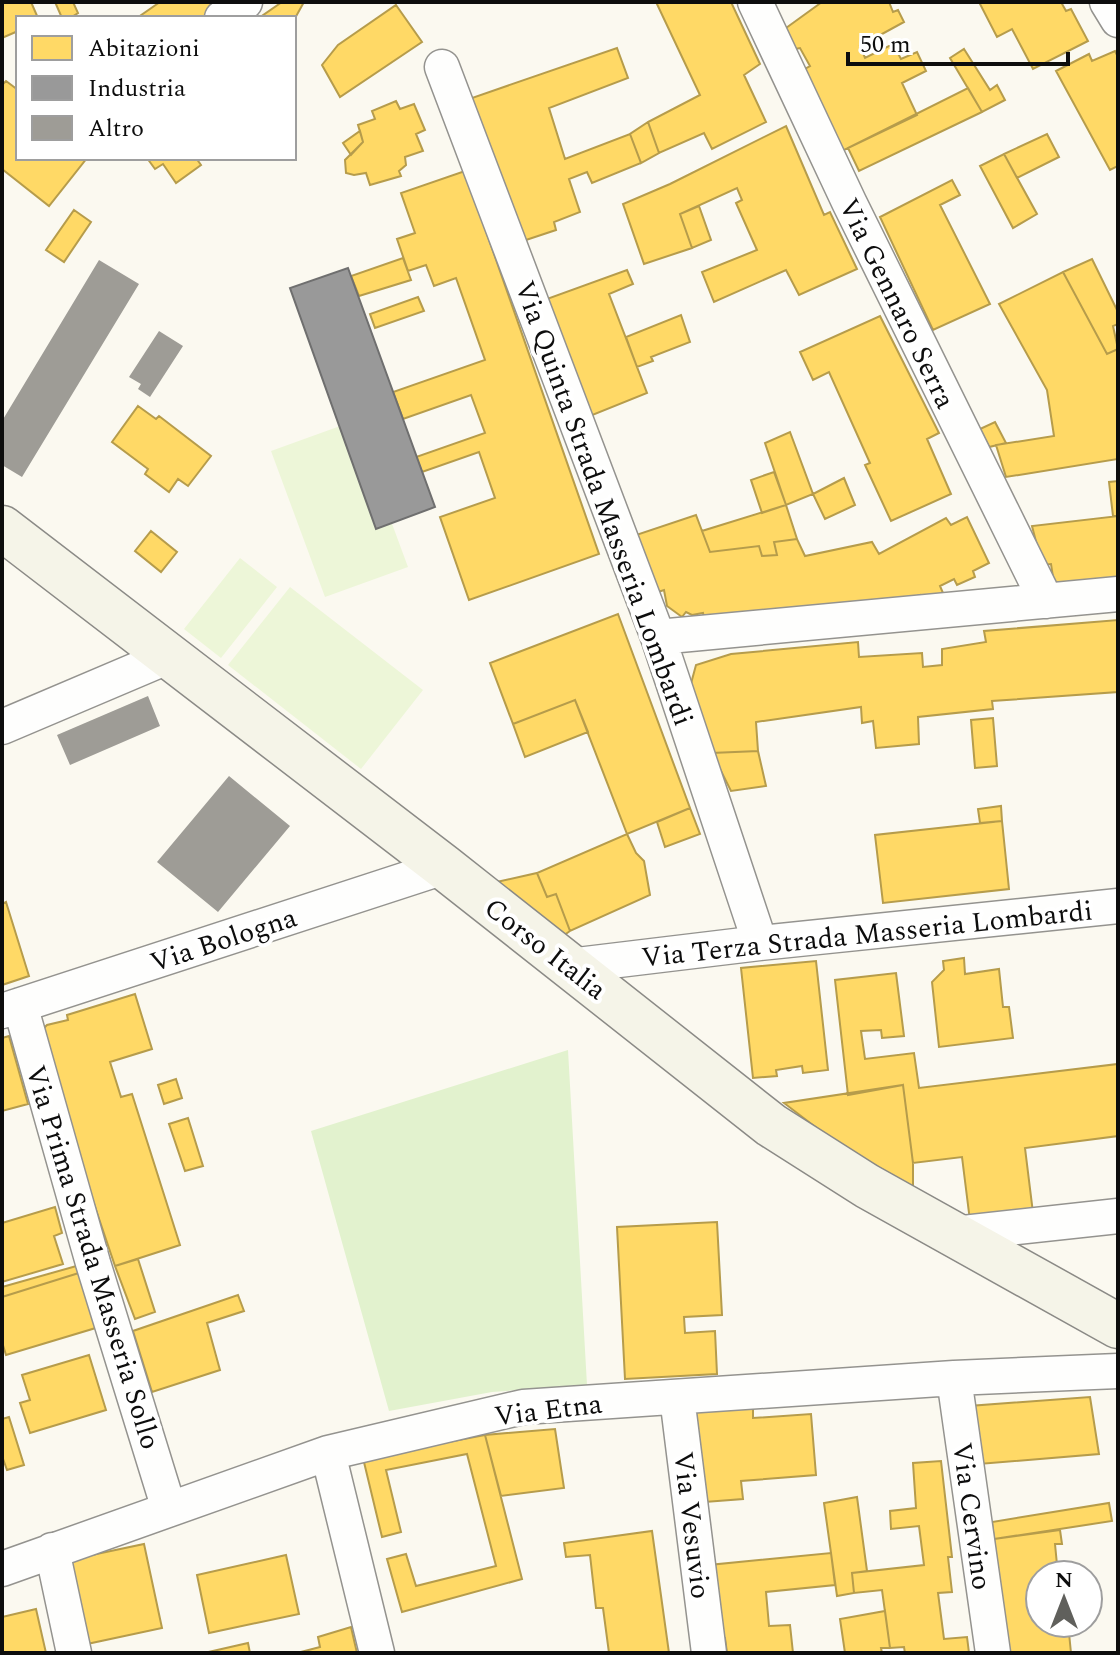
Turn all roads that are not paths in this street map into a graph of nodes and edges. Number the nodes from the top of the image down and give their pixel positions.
1 (245, 2) edge
2 (755, 2) edge
3 (1107, 2) edge
4 (225, 16) edge
5 (1118, 20) edge
6 (442, 67) dead end
7 (2, 528) edge
8 (1118, 594) edge
9 (1046, 601) junction
10 (658, 637) junction
11 (167, 657) junction
12 (2, 727) edge
13 (444, 867) junction
14 (1118, 906) edge
15 (760, 943) junction
16 (569, 966) junction
17 (11, 1008) edge
18 (1118, 1216) edge
19 (954, 1234) junction
20 (1118, 1326) edge
21 (1118, 1371) edge
22 (954, 1378) junction
23 (677, 1397) junction
24 (328, 1453) junction
25 (169, 1509) junction
26 (52, 1550) junction
27 (2, 1569) edge
28 (74, 1653) edge
29 (377, 1653) edge
30 (709, 1653) edge
31 (993, 1653) edge

1 - 4 street
2 - 9 street, Via Gennaro Serra
3 - 5 street
6 - 10 street, Via Quinta Strada Masseria Lombardi
7 - 11 street, Corso Italia
8 - 9 street
9 - 10 street
10 - 15 street, Via Quinta Strada Masseria Lombardi
11 - 12 street
11 - 13 street, Corso Italia
13 - 16 street, Corso Italia
13 - 17 street, Via Bologna
14 - 15 street, Via Terza Strada Masseria Lombardi
15 - 16 street, Via Terza Strada Masseria Lombardi
16 - 19 street, Corso Italia
17 - 25 street, Via Prima Strada Masseria Sollo
18 - 19 street
19 - 20 street, Corso Italia
21 - 22 street, Via Etna
22 - 23 street, Via Etna
22 - 31 street, Via Cervino
23 - 24 street, Via Etna
23 - 30 street, Via Vesuvio
24 - 25 street, Via Etna
24 - 29 street
25 - 26 street, Via Etna
26 - 27 street, Via Etna
26 - 28 street

